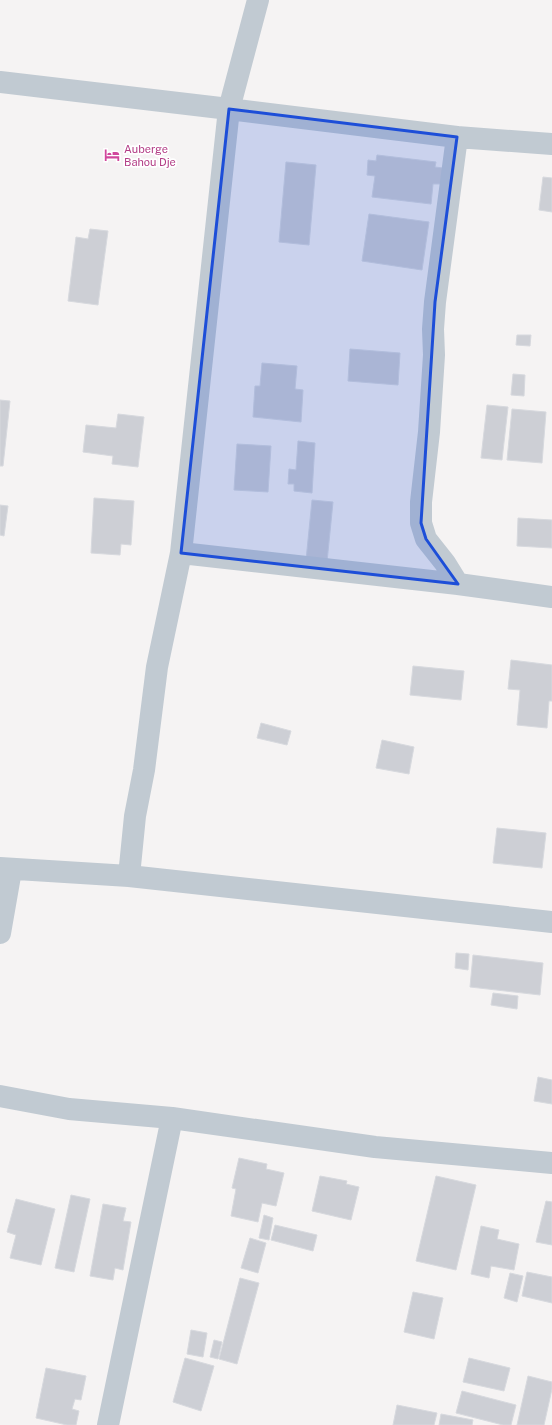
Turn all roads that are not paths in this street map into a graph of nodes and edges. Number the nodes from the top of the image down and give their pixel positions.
1 (258, 0) edge
2 (0, 82) edge
3 (229, 108) junction
4 (458, 137) junction
5 (552, 144) edge
6 (181, 553) junction
7 (458, 584) junction
8 (552, 597) edge
9 (6, 869) edge
10 (129, 876) junction
11 (552, 922) edge
12 (0, 933) edge
13 (0, 1096) edge
14 (172, 1118) junction
15 (552, 1163) edge
16 (108, 1425) edge

1 - 3 street
2 - 3 street
3 - 4 street
3 - 6 street
4 - 5 street
4 - 7 street
6 - 7 street
6 - 10 street
7 - 8 street
9 - 10 street
9 - 12 street
10 - 11 street
13 - 14 street
14 - 15 street
14 - 16 street

